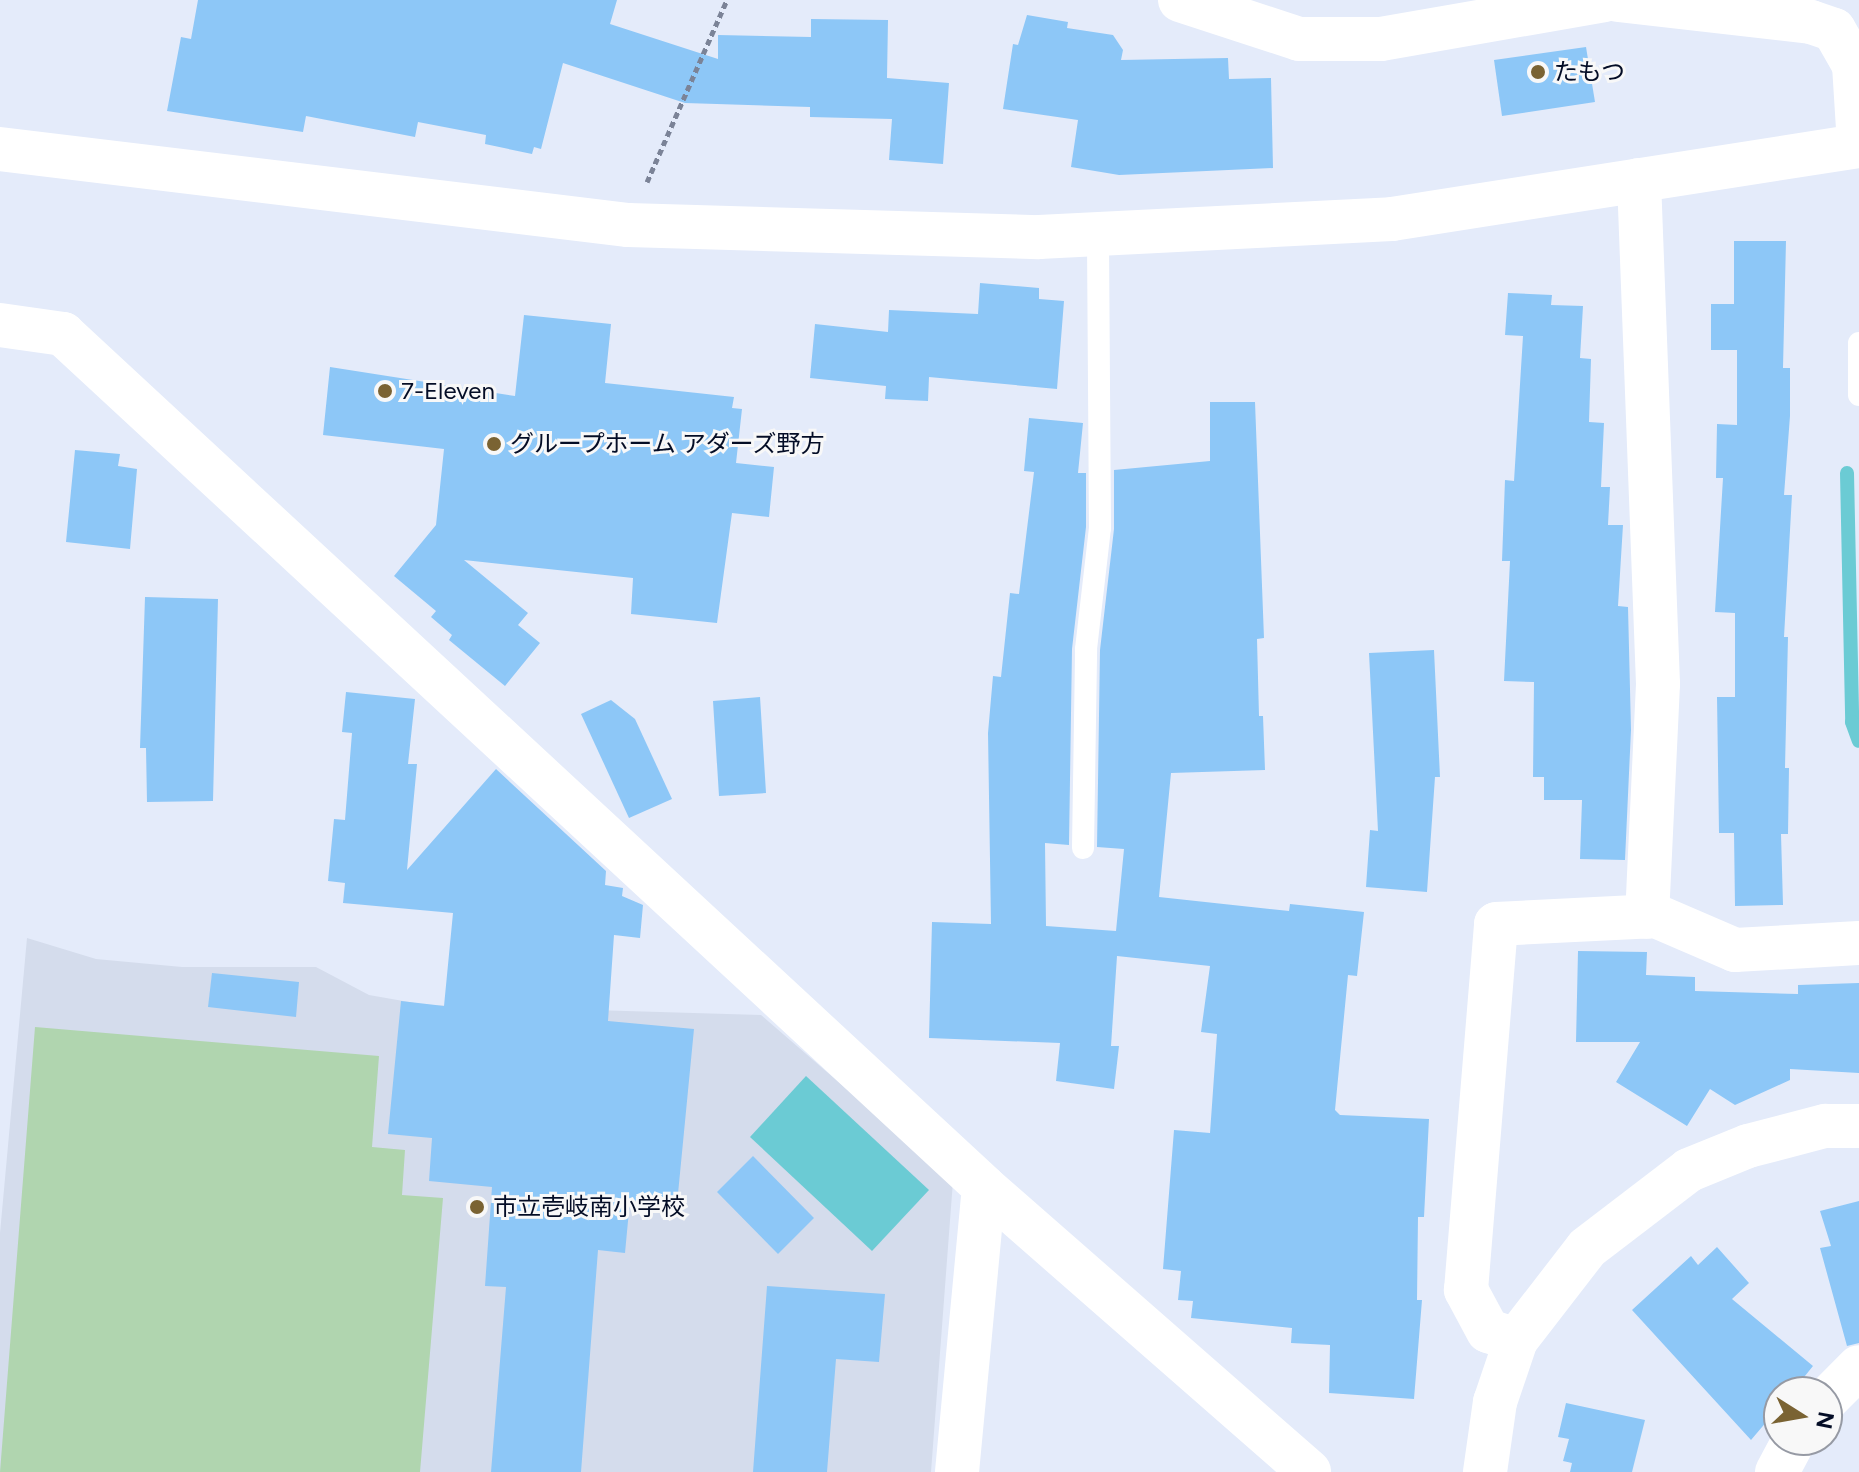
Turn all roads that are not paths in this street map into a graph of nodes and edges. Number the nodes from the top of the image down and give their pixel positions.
1 (1180, 0) edge
2 (1605, 0) edge
3 (1618, 0) edge
4 (1498, 10) edge
5 (1859, 145) edge
6 (0, 149) edge
7 (1639, 180) junction
8 (1098, 233) junction
9 (0, 325) edge
10 (1859, 343) edge
11 (1859, 395) edge
12 (1083, 848) dead end
13 (1647, 917) junction
14 (1859, 943) edge
15 (1859, 1126) edge
16 (984, 1187) junction
17 (1516, 1340) junction
18 (1859, 1367) edge
19 (1843, 1383) edge
20 (957, 1472) edge
21 (1309, 1472) edge
22 (1485, 1472) edge

1 - 4 street
2 - 4 street
3 - 5 street
5 - 7 street
6 - 8 street
7 - 8 street
7 - 13 street
8 - 12 lane
9 - 16 street
10 - 11 lane
13 - 14 street
13 - 17 street
15 - 17 street
16 - 20 street
16 - 21 street
17 - 22 street
18 - 19 street

